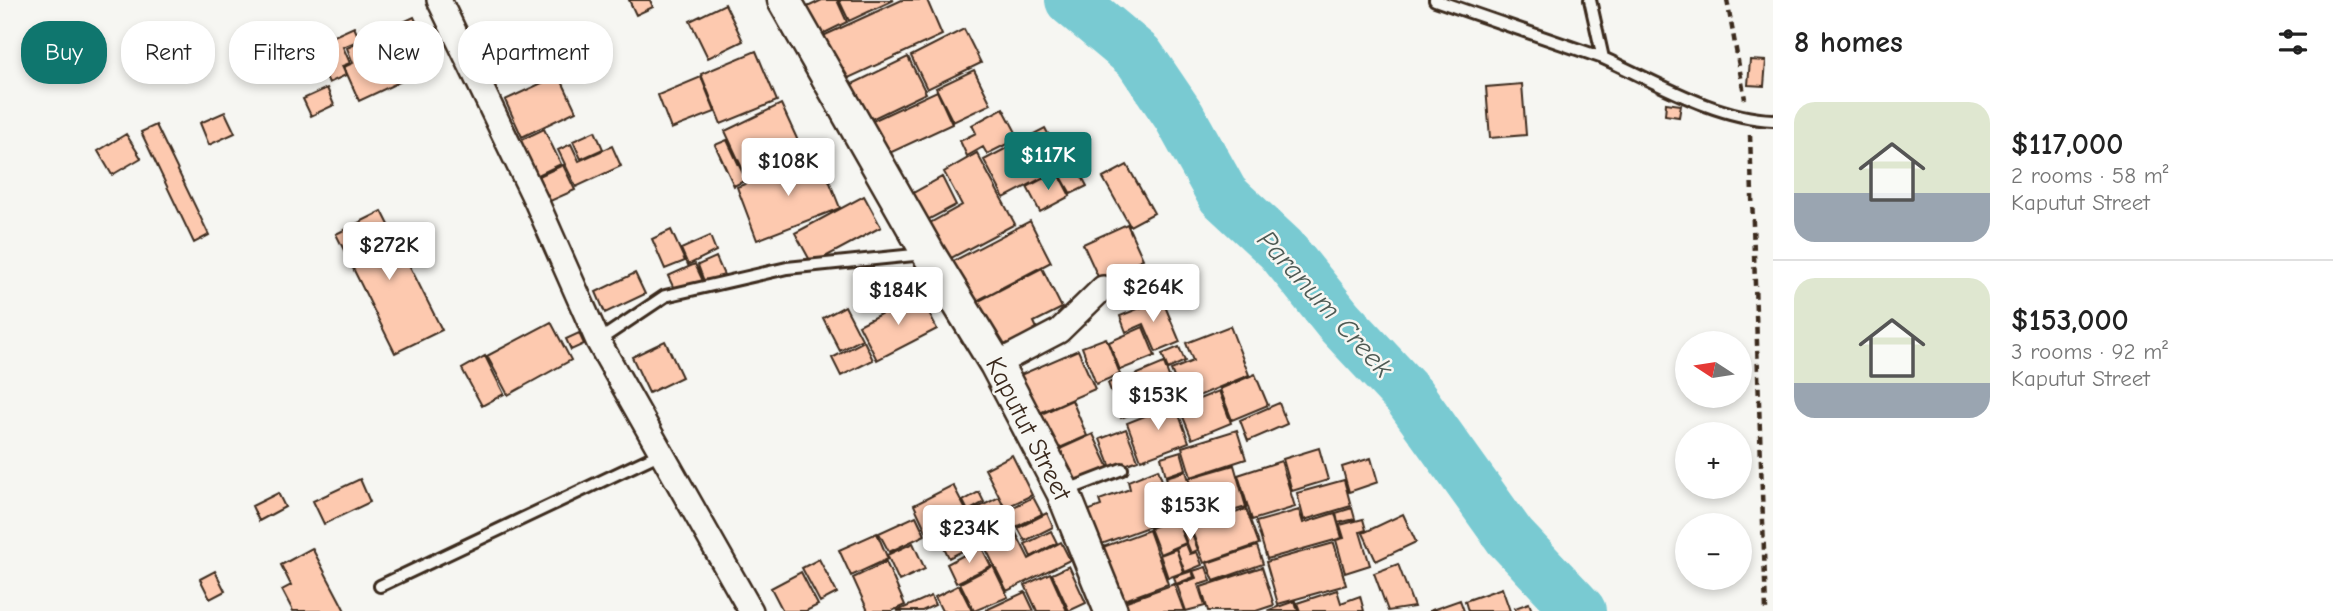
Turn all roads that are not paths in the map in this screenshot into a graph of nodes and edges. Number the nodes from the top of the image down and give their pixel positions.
1 (439, 0) edge
2 (784, 0) edge
3 (1435, 0) edge
4 (1590, 0) edge
5 (1603, 58) junction
6 (1773, 120) edge
7 (928, 253) junction
8 (1103, 288) dead end
9 (598, 341) junction
10 (996, 364) junction
11 (661, 453) junction
12 (1122, 470) dead end
13 (1063, 492) junction
14 (380, 586) dead end
15 (751, 611) edge
16 (1111, 611) edge

1 - 9 street
2 - 7 street, Kaputut Street
3 - 5 lane
4 - 5 lane
5 - 6 lane
7 - 9 lane
7 - 10 street, Kaputut Street
8 - 10 street
9 - 11 street
10 - 13 street, Kaputut Street
11 - 14 lane
11 - 15 street
12 - 13 lane
13 - 16 street, Kaputut Street

